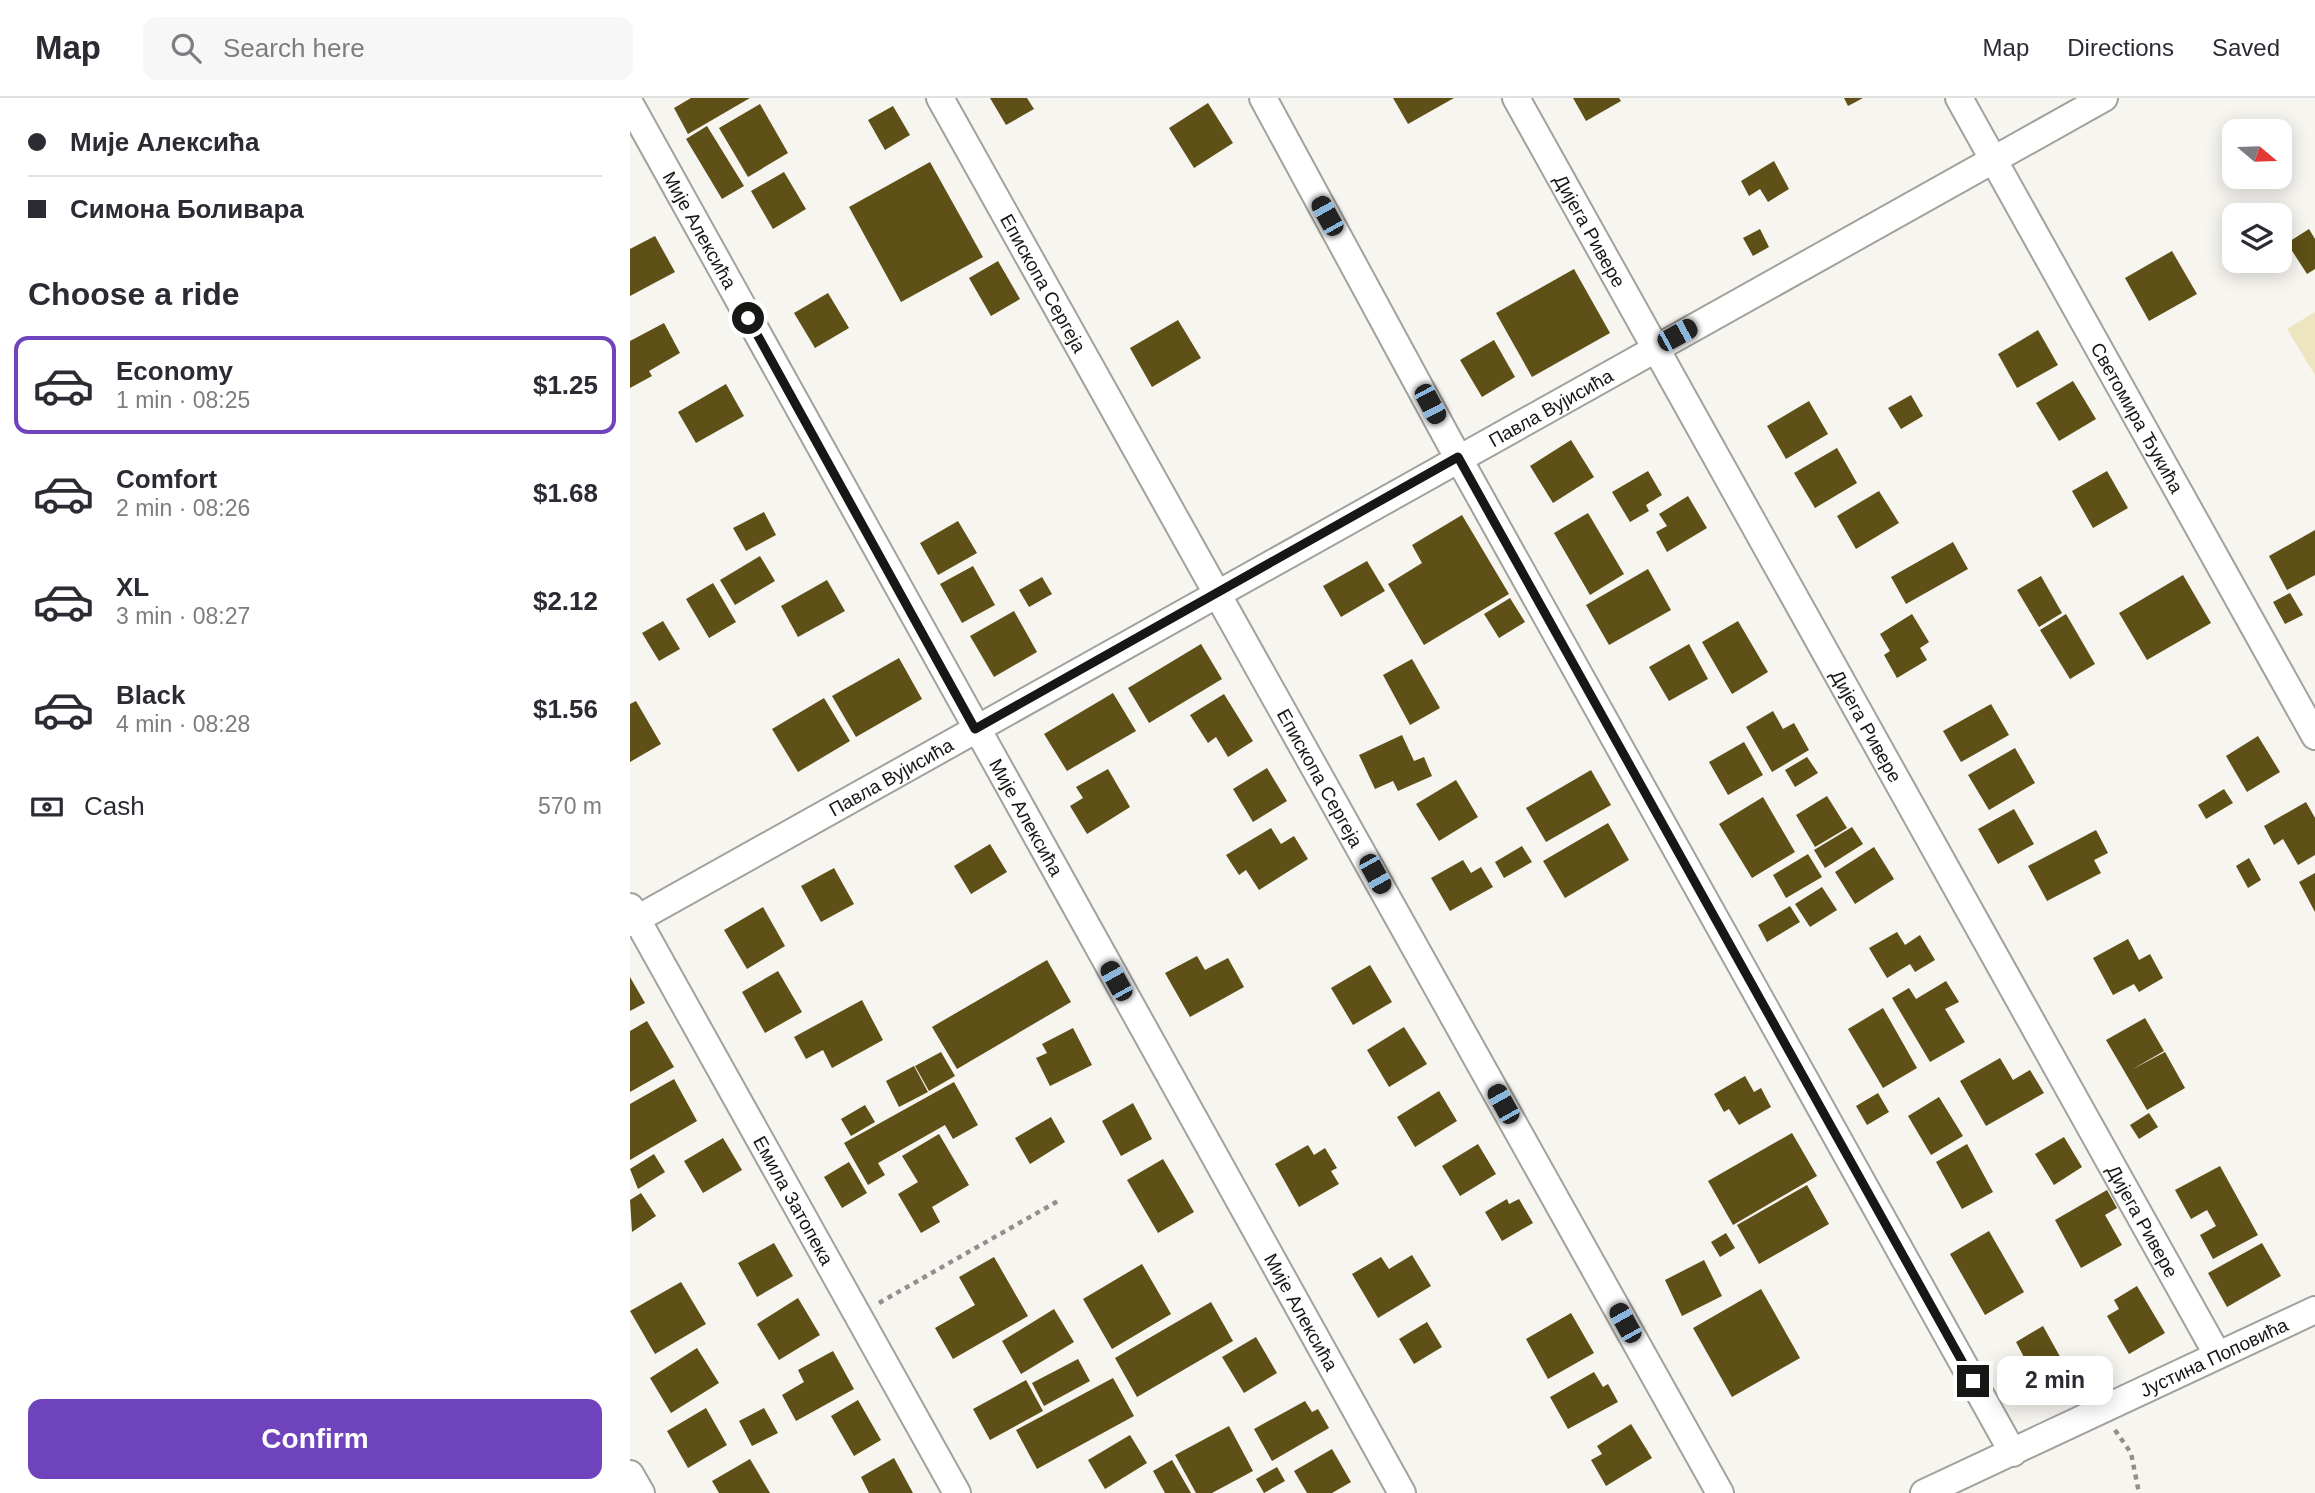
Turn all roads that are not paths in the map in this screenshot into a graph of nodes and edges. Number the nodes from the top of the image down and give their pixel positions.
1 (940, 98) edge
2 (1263, 98) edge
3 (1516, 98) edge
4 (1959, 98) edge
5 (2104, 98) edge
6 (630, 104) edge
7 (1993, 161) junction
8 (1654, 348) junction
9 (1458, 457) junction
10 (1218, 593) junction
11 (975, 729) junction
12 (2315, 736) edge
13 (632, 916) edge
14 (2315, 1310) edge
15 (2217, 1354) junction
16 (2013, 1452) junction
17 (630, 1474) edge
18 (1929, 1492) edge
19 (641, 1493) edge
20 (957, 1493) edge
21 (1402, 1493) edge
22 (1720, 1493) edge

1 - 10 street, Епископа Сергеја
2 - 9 street
3 - 8 street, Дијега Ривере
4 - 7 street, Светомира Ђукића
5 - 7 street, Павла Вујисића
6 - 11 street, Мије Алексића
7 - 8 street, Павла Вујисића
7 - 12 street, Светомира Ђукића
8 - 9 street, Павла Вујисића
8 - 15 street, Дијега Ривере
9 - 10 street, Павла Вујисића
9 - 16 street
10 - 11 street, Павла Вујисића
10 - 22 street, Епископа Сергеја
11 - 13 street, Павла Вујисића
11 - 21 street, Мије Алексића
13 - 20 street, Емила Затопека
14 - 15 street, Јустина Поповића
15 - 16 street, Јустина Поповића
16 - 18 street, Јустина Поповића
17 - 19 street

